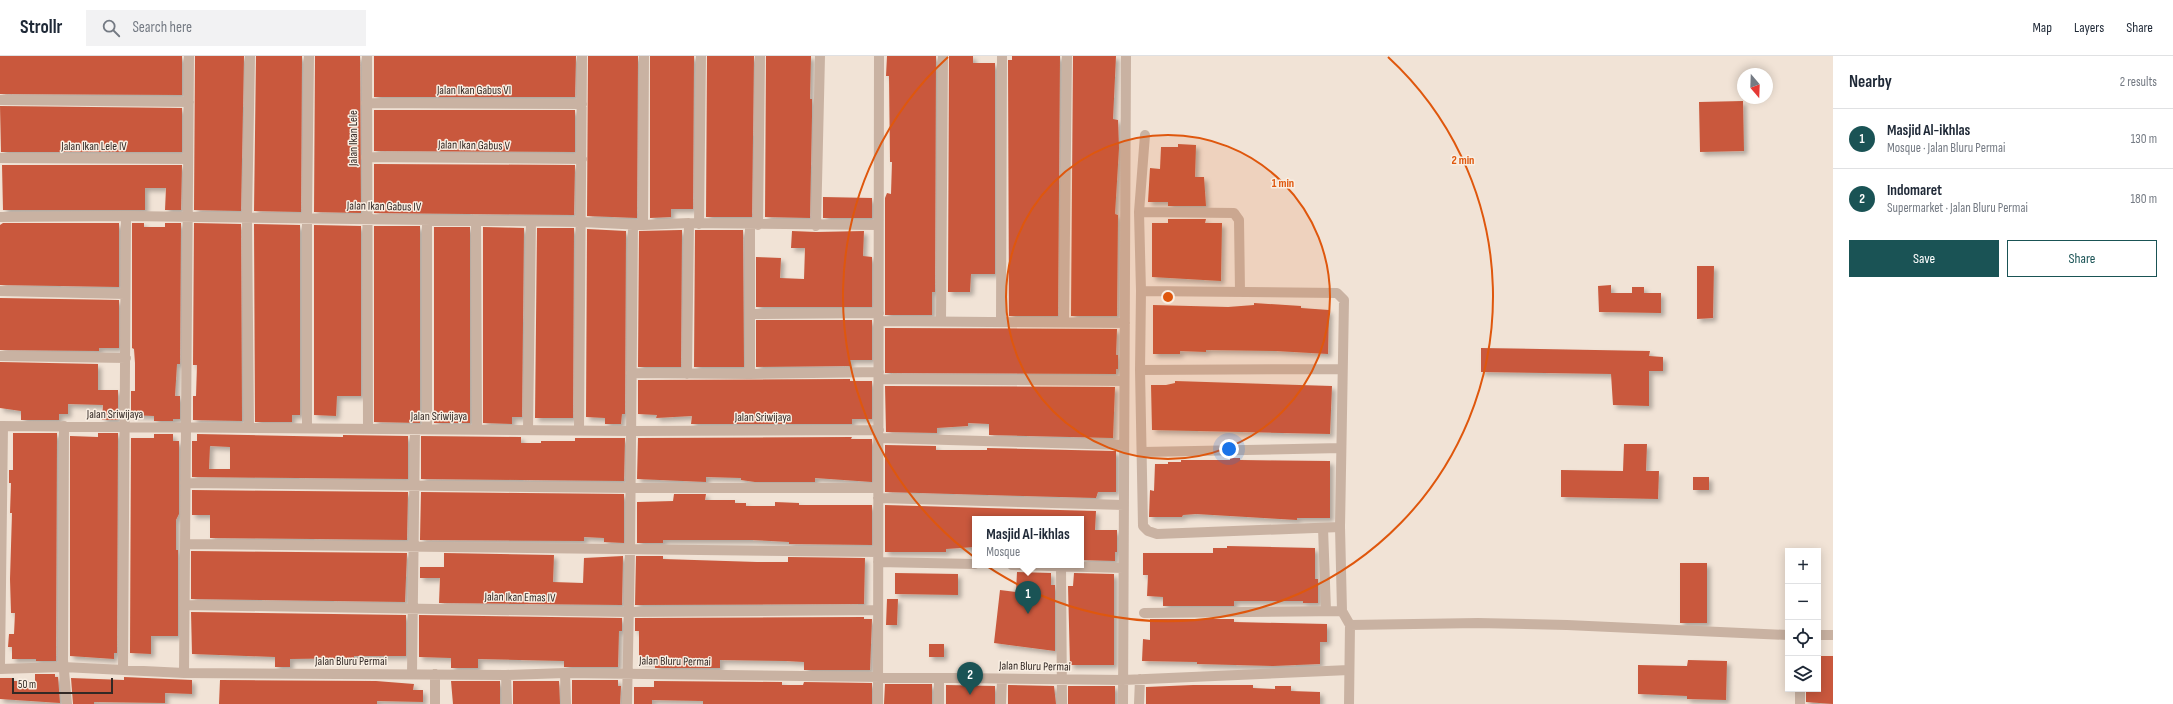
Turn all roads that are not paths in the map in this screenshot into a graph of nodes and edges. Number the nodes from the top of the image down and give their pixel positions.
1 (189, 56) edge
2 (250, 56) edge
3 (309, 56) edge
4 (367, 56) edge
5 (582, 56) edge
6 (644, 56) edge
7 (701, 56) edge
8 (760, 56) edge
9 (820, 56) edge
10 (879, 56) edge
11 (943, 56) edge
12 (1002, 56) edge
13 (1067, 56) edge
14 (1126, 56) edge
15 (0, 100) edge
16 (189, 102) junction
17 (366, 103) junction
18 (582, 104) junction
19 (1145, 135) dead end
20 (366, 157) junction
21 (0, 158) edge
22 (188, 159) junction
23 (582, 159) junction
24 (1139, 212) junction
25 (126, 216) junction
26 (0, 217) edge
27 (188, 217) junction
28 (247, 218) junction
29 (307, 218) junction
30 (367, 219) junction
31 (427, 220) junction
32 (476, 220) junction
33 (531, 221) junction
34 (580, 222) junction
35 (694, 223) junction
36 (754, 224) junction
37 (638, 225) junction
38 (877, 225) junction
39 (816, 226) junction
40 (0, 291) edge
41 (1141, 291) junction
42 (1240, 291) junction
43 (125, 294) junction
44 (750, 314) junction
45 (879, 317) junction
46 (941, 321) junction
47 (1001, 322) junction
48 (1064, 322) junction
49 (1125, 323) junction
50 (0, 356) edge
51 (126, 358) junction
52 (1341, 368) junction
53 (1140, 370) junction
54 (632, 373) junction
55 (687, 374) junction
56 (750, 374) junction
57 (879, 375) junction
58 (1124, 381) junction
59 (2, 426) edge
60 (64, 426) junction
61 (124, 427) junction
62 (187, 427) junction
63 (249, 428) junction
64 (308, 428) junction
65 (368, 428) junction
66 (415, 429) junction
67 (427, 429) junction
68 (477, 429) junction
69 (528, 430) junction
70 (579, 430) junction
71 (631, 431) junction
72 (879, 434) junction
73 (1124, 445) junction
74 (1341, 448) junction
75 (1143, 452) junction
76 (185, 483) junction
77 (414, 486) junction
78 (630, 488) junction
79 (878, 493) junction
80 (1124, 505) junction
81 (1340, 527) junction
82 (1323, 528) junction
83 (185, 544) junction
84 (413, 548) junction
85 (630, 550) junction
86 (878, 557) junction
87 (972, 564) edge
88 (1084, 567) edge
89 (1061, 568) edge
90 (1123, 568) junction
91 (184, 605) junction
92 (412, 607) junction
93 (877, 610) junction
94 (1326, 611) junction
95 (1342, 611) junction
96 (628, 612) junction
97 (1144, 613) dead end
98 (1350, 625) junction
99 (1785, 635) edge
100 (1821, 635) edge
101 (1833, 635) edge
102 (0, 664) edge
103 (64, 667) junction
104 (0, 669) edge
105 (123, 669) junction
106 (1349, 670) junction
107 (565, 672) junction
108 (184, 673) junction
109 (626, 673) junction
110 (412, 674) junction
111 (435, 674) junction
112 (506, 675) junction
113 (879, 676) junction
114 (940, 678) junction
115 (1002, 679) junction
116 (1140, 679) junction
117 (1062, 680) junction
118 (1123, 680) junction
119 (1800, 692) edge
120 (67, 704) edge
121 (436, 704) edge
122 (507, 704) edge
123 (566, 704) edge
124 (627, 704) edge
125 (878, 704) edge
126 (939, 704) edge
127 (1001, 704) edge
128 (1062, 704) edge
129 (1123, 704) edge
130 (1139, 704) edge
131 (1349, 704) edge
132 (1800, 704) edge

1 - 16 street
2 - 28 street
3 - 29 street
4 - 17 street, Jalan Ikan Lele
5 - 18 street
6 - 37 street
7 - 35 street
8 - 36 street
9 - 39 street
10 - 38 street
11 - 46 street
12 - 47 street
13 - 48 street
14 - 49 street
15 - 16 street
16 - 22 street
17 - 18 street, Jalan Ikan Gabus VI
17 - 20 street, Jalan Ikan Lele
18 - 23 street
19 - 24 street
20 - 23 street, Jalan Ikan Gabus V
20 - 30 street, Jalan Ikan Lele
21 - 22 street, Jalan Ikan Lele IV
22 - 27 street
23 - 34 street
24 - 41 street
24 - 42 street
25 - 26 street, Jalan Ikan Gabus IV
25 - 27 street, Jalan Ikan Gabus IV
25 - 43 street
27 - 28 street, Jalan Ikan Gabus IV
27 - 62 street
28 - 29 street, Jalan Ikan Gabus IV
28 - 63 street
29 - 30 street, Jalan Ikan Gabus IV
29 - 64 street
30 - 31 street, Jalan Ikan Gabus IV
30 - 65 street, Jalan Ikan Lele
31 - 32 street, Jalan Ikan Gabus IV
31 - 67 street
32 - 33 street, Jalan Ikan Gabus IV
32 - 68 street
33 - 34 street, Jalan Ikan Gabus IV
33 - 69 street
34 - 37 street, Jalan Ikan Gabus IV
34 - 70 street
35 - 36 street, Jalan Ikan Gabus IV
35 - 37 street, Jalan Ikan Gabus IV
35 - 55 street
36 - 39 street, Jalan Ikan Gabus IV
36 - 44 street
37 - 54 street
38 - 39 street, Jalan Ikan Gabus IV
38 - 45 street
40 - 43 street
41 - 42 street
41 - 53 street
42 - 52 street
43 - 51 street
44 - 45 street
44 - 56 street
45 - 46 street
45 - 57 street
46 - 47 street
47 - 48 street
48 - 49 street
49 - 58 street
50 - 51 street
51 - 61 street
52 - 53 street
52 - 74 street
53 - 75 street
54 - 55 street
54 - 71 street
55 - 56 street
56 - 57 street
57 - 58 street
57 - 72 street
58 - 73 street
59 - 60 street, Jalan Sriwijaya
59 - 102 street
60 - 61 street, Jalan Sriwijaya
60 - 103 street
61 - 62 street, Jalan Sriwijaya
61 - 105 street
62 - 63 street, Jalan Sriwijaya
62 - 76 street
63 - 64 street, Jalan Sriwijaya
64 - 65 street, Jalan Sriwijaya
65 - 66 street, Jalan Sriwijaya
66 - 67 street, Jalan Sriwijaya
66 - 77 street
67 - 68 street, Jalan Sriwijaya
68 - 69 street, Jalan Sriwijaya
69 - 70 street, Jalan Sriwijaya
70 - 71 street, Jalan Sriwijaya
71 - 72 street, Jalan Sriwijaya
71 - 78 street
72 - 73 street, Jalan Sriwijaya
72 - 79 street
73 - 80 street
74 - 75 street
74 - 81 street
75 - 82 street
76 - 77 street
76 - 83 street
77 - 78 street
77 - 84 street
78 - 79 street
78 - 85 street
79 - 80 street
79 - 86 street
80 - 90 street
81 - 82 street
81 - 95 street
82 - 94 street
83 - 84 street
83 - 91 street
84 - 85 street
84 - 92 street
85 - 86 street
85 - 96 street
86 - 87 street
86 - 93 street
88 - 90 street
89 - 117 street
90 - 118 street
91 - 92 street, Jalan Ikan Emas IV
91 - 108 street
92 - 96 street, Jalan Ikan Emas IV
92 - 110 street
93 - 96 street, Jalan Ikan Emas IV
93 - 113 street
94 - 95 street
94 - 97 street
95 - 98 street
96 - 109 street
98 - 99 street
98 - 106 street
100 - 101 street
103 - 104 street, Jalan Bluru Permai
103 - 105 street, Jalan Bluru Permai
103 - 120 street
105 - 108 street, Jalan Bluru Permai
106 - 116 street, Jalan Bluru Permai
106 - 131 street
107 - 109 street, Jalan Bluru Permai
107 - 112 street, Jalan Bluru Permai
107 - 123 street
108 - 110 street, Jalan Bluru Permai
109 - 113 street, Jalan Bluru Permai
109 - 124 street
110 - 111 street, Jalan Bluru Permai
111 - 112 street, Jalan Bluru Permai
111 - 121 street
112 - 122 street
113 - 114 street, Jalan Bluru Permai
113 - 125 street
114 - 115 street, Jalan Bluru Permai
114 - 126 street
115 - 117 street, Jalan Bluru Permai
115 - 127 street
116 - 118 street, Jalan Bluru Permai
116 - 130 street
117 - 118 street, Jalan Bluru Permai
117 - 128 street
118 - 129 street
119 - 132 street

